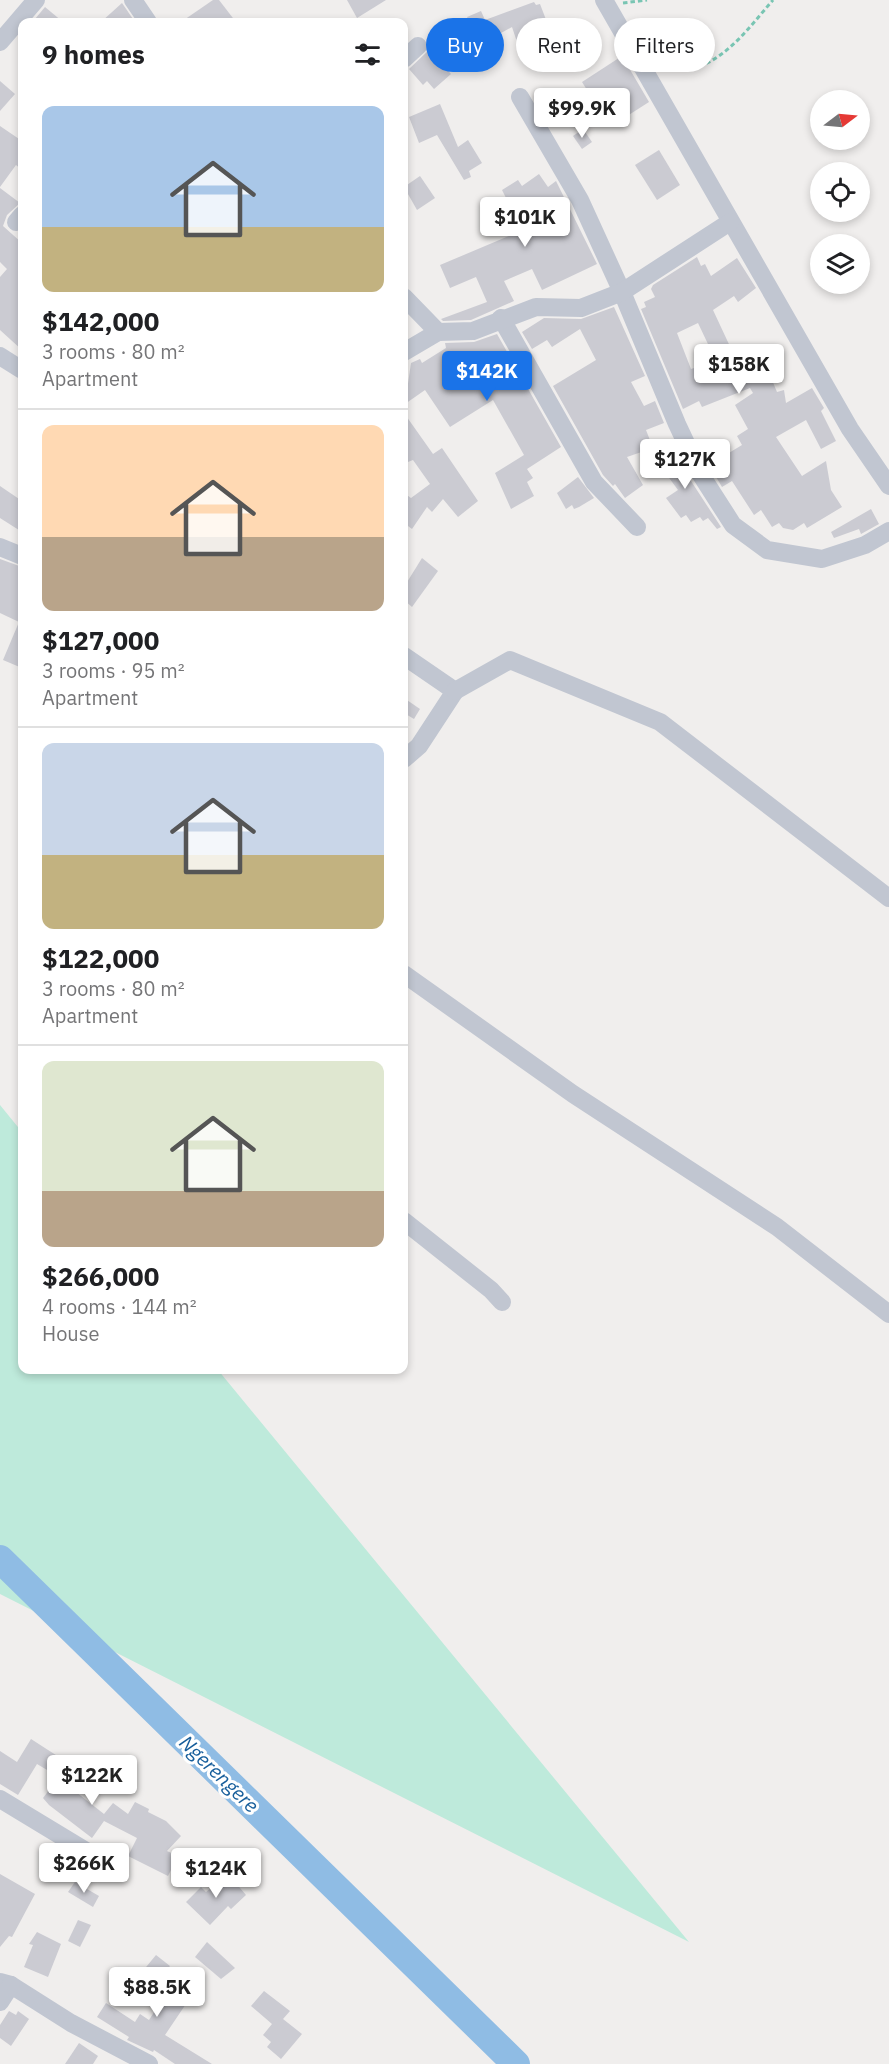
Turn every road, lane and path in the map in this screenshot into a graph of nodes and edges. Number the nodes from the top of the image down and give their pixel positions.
1 (36, 0) edge
2 (133, 0) edge
3 (604, 0) edge
4 (772, 0) edge
5 (21, 18) edge
6 (145, 18) edge
7 (614, 18) edge
8 (18, 21) edge
9 (0, 42) edge
10 (418, 46) dead end
11 (408, 55) edge
12 (715, 58) edge
13 (643, 72) edge
14 (520, 97) dead end
15 (730, 222) junction
16 (622, 292) junction
17 (408, 301) edge
18 (501, 318) junction
19 (438, 332) junction
20 (408, 350) edge
21 (0, 356) edge
22 (18, 367) edge
23 (889, 486) edge
24 (637, 527) dead end
25 (889, 531) edge
26 (0, 547) edge
27 (18, 554) edge
28 (408, 659) edge
29 (455, 691) junction
30 (408, 756) edge
31 (889, 898) edge
32 (408, 977) edge
33 (408, 1224) edge
34 (502, 1302) dead end
35 (889, 1314) edge
36 (0, 1799) edge
37 (114, 1868) dead end
38 (6, 1984) edge
39 (0, 2002) edge
40 (149, 2064) edge

1 - 5 street
2 - 6 street
3 - 7 street
4 - 12 path
8 - 9 street
10 - 11 street
13 - 15 street
14 - 16 street
15 - 16 street
15 - 23 street
16 - 18 street
16 - 25 street
17 - 19 street
18 - 19 street
18 - 24 street
19 - 20 street
21 - 22 street
26 - 27 street
28 - 29 street
29 - 30 street
29 - 31 street
32 - 35 street
33 - 34 street
36 - 37 street
38 - 39 street
38 - 40 street

